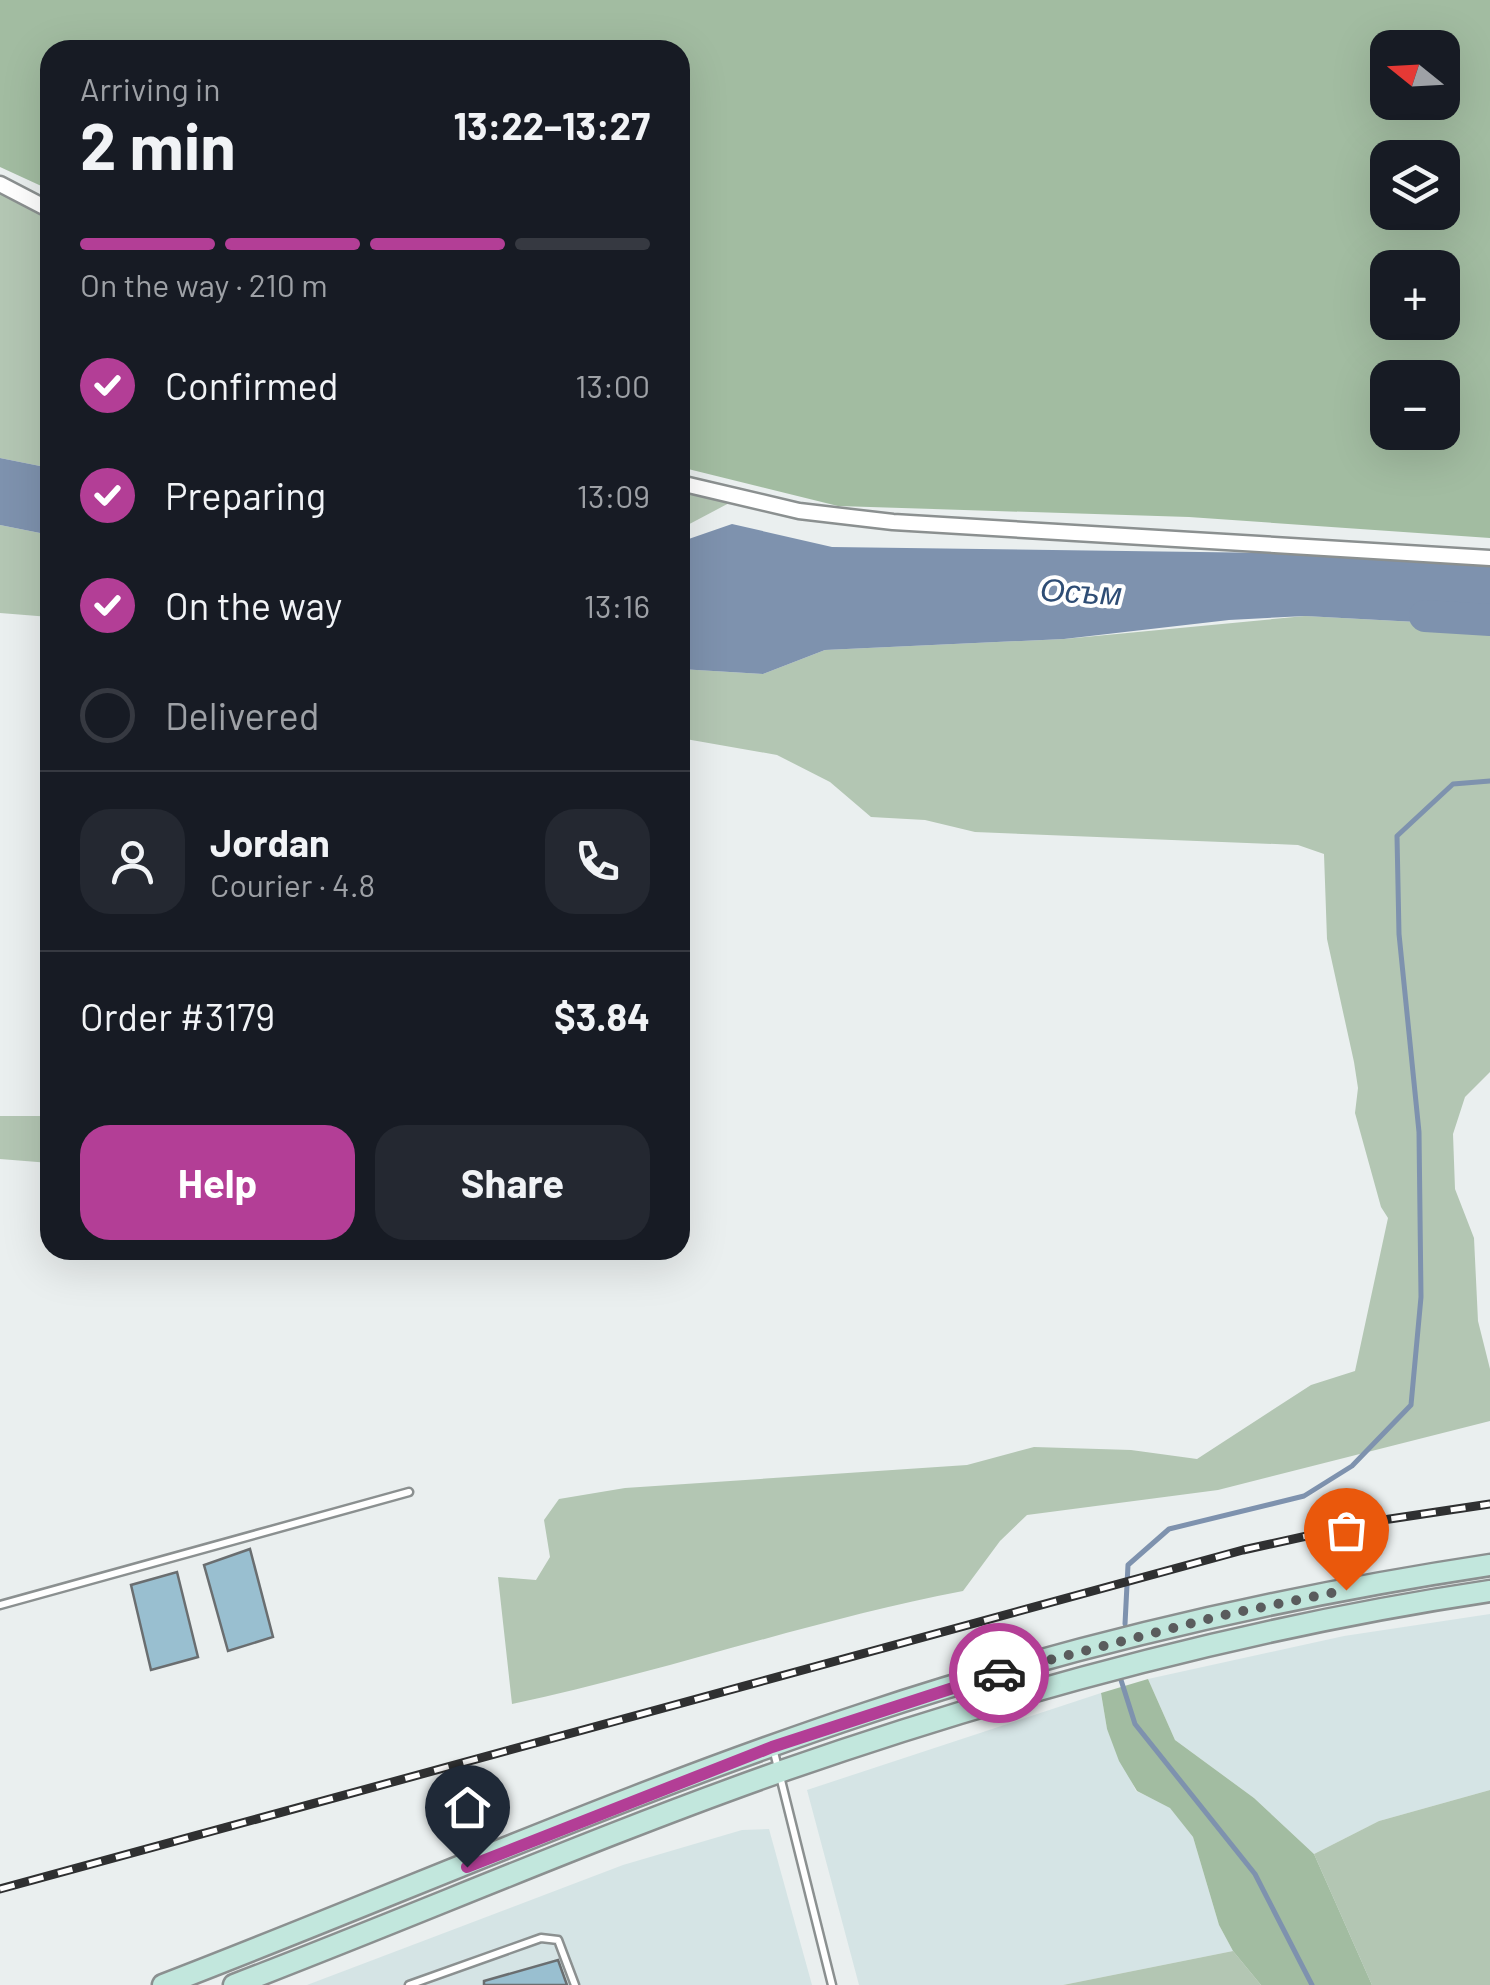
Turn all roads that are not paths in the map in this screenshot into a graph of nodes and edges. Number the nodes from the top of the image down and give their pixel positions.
1 (0, 184) edge
2 (40, 205) edge
3 (690, 485) edge
4 (1490, 558) edge
5 (410, 1492) dead end
6 (1490, 1566) edge
7 (1490, 1591) edge
8 (0, 1606) edge
9 (772, 1747) junction
10 (780, 1772) junction
11 (163, 1985) edge
12 (234, 1985) edge
13 (409, 1985) edge
14 (575, 1985) edge
15 (832, 1985) edge

1 - 2 street
3 - 4 street
5 - 8 lane
6 - 9 main road
7 - 10 main road
9 - 10 lane
9 - 11 main road
10 - 12 main road
10 - 15 lane
13 - 14 lane

